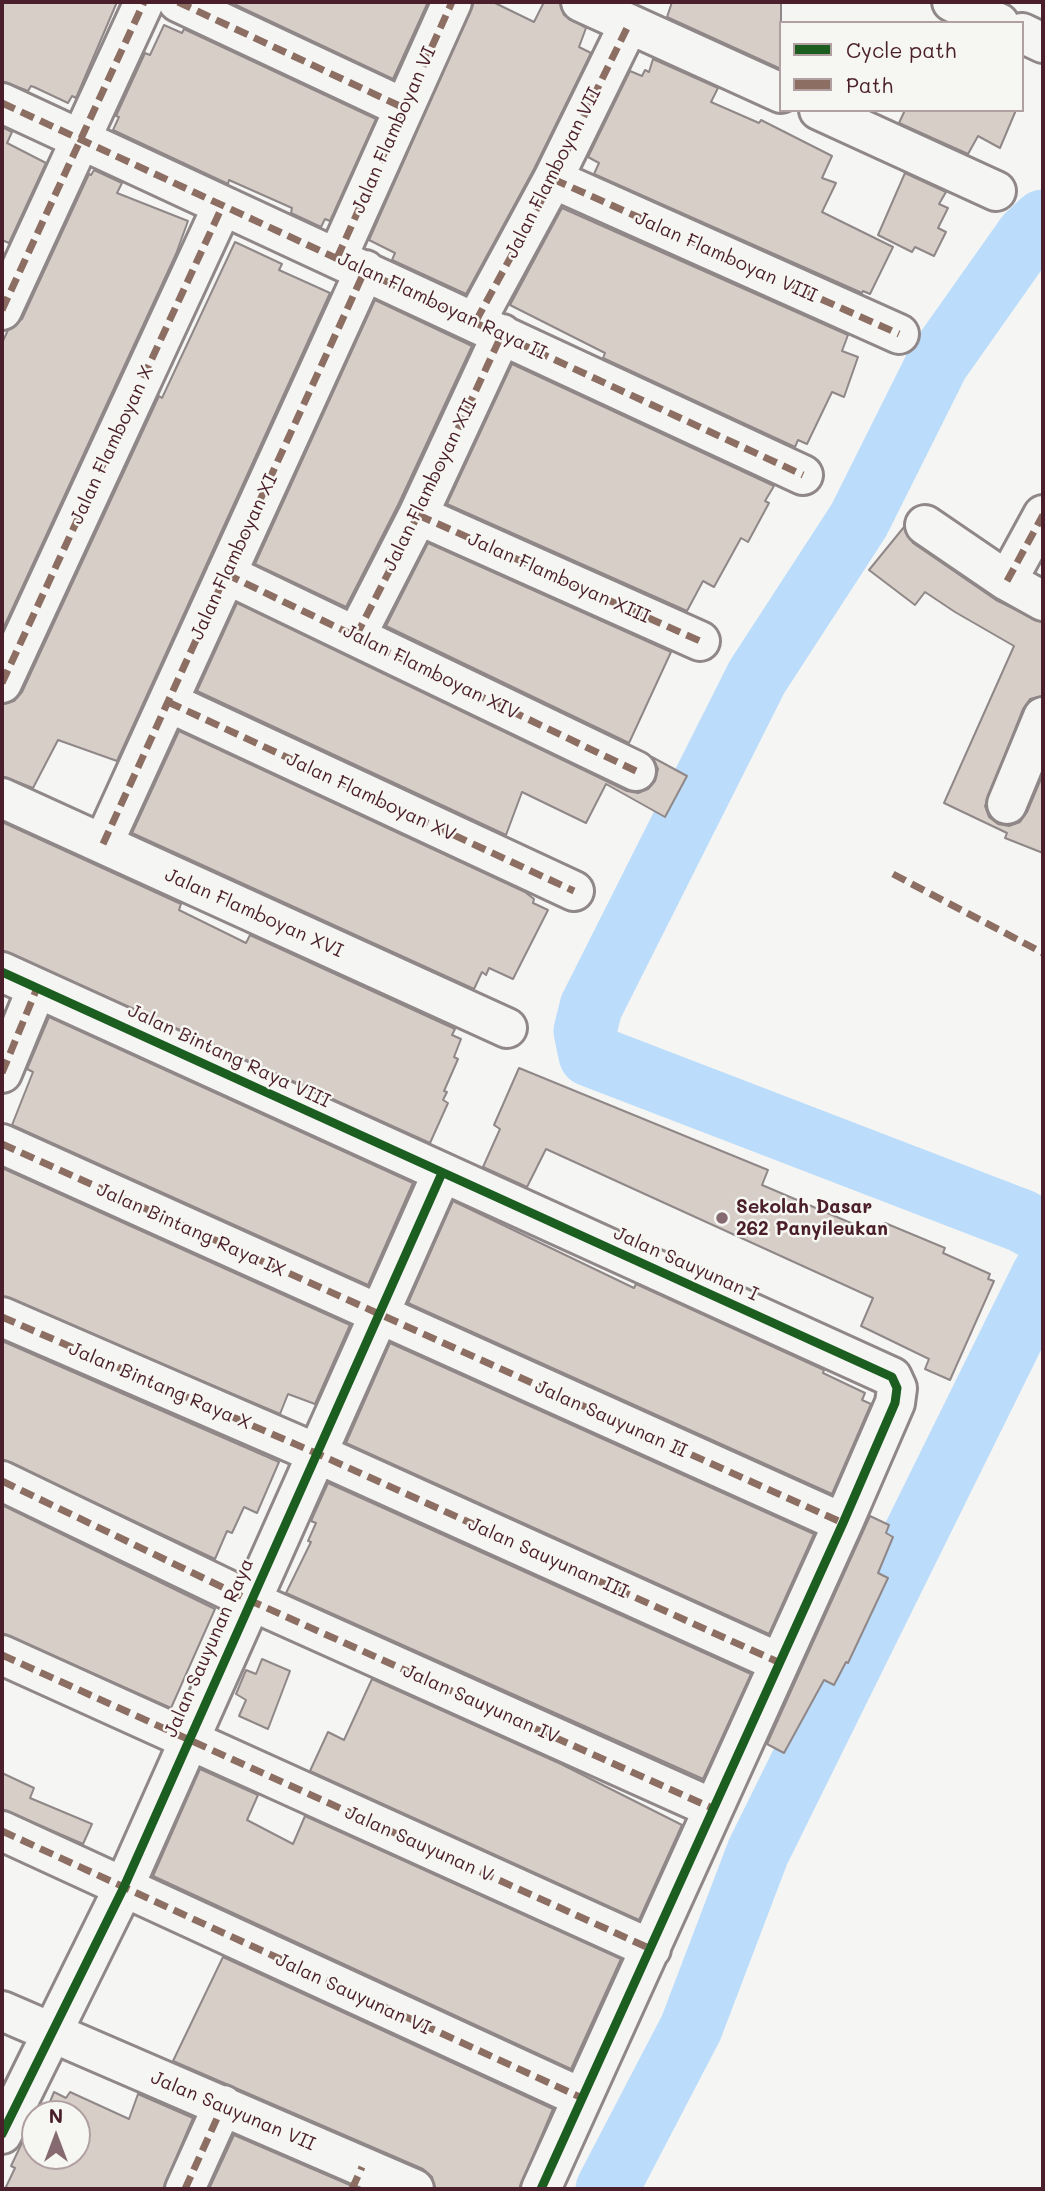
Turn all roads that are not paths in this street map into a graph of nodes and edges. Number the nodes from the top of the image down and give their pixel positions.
1 (144, 2) edge
2 (178, 2) edge
3 (452, 2) edge
4 (581, 2) edge
5 (952, 2) edge
6 (995, 21) edge
7 (629, 24) junction
8 (1024, 34) edge
9 (1043, 43) edge
10 (779, 92) edge
11 (2, 103) edge
12 (404, 108) junction
13 (823, 112) edge
14 (80, 140) junction
15 (553, 179) junction
16 (996, 191) dead end
17 (222, 207) junction
18 (351, 264) junction
19 (6, 292) edge
20 (489, 327) junction
21 (899, 334) dead end
22 (803, 475) dead end
23 (418, 515) junction
24 (1043, 515) edge
25 (925, 525) dead end
26 (226, 575) junction
27 (1007, 581) junction
28 (1043, 601) edge
29 (356, 636) junction
30 (700, 641) dead end
31 (2, 683) edge
32 (168, 702) junction
33 (1043, 717) edge
34 (636, 771) dead end
35 (2, 798) edge
36 (1007, 804) dead end
37 (103, 844) junction
38 (574, 891) dead end
39 (2, 972) edge
40 (37, 988) junction
41 (507, 1028) dead end
42 (2, 1073) edge
43 (2, 1144) edge
44 (442, 1173) junction
45 (380, 1315) junction
46 (2, 1317) edge
47 (318, 1454) junction
48 (2, 1481) edge
49 (843, 1523) junction
50 (249, 1600) junction
51 (2, 1655) edge
52 (778, 1662) junction
53 (187, 1738) junction
54 (712, 1808) junction
55 (2, 1831) edge
56 (122, 1889) junction
57 (651, 1949) junction
58 (2, 2011) edge
59 (50, 2034) junction
60 (582, 2098) junction
61 (223, 2105) junction
62 (2, 2134) edge
63 (357, 2178) edge
64 (185, 2189) edge
65 (414, 2189) edge
66 (541, 2189) edge

1 - 14 street
2 - 12 street
3 - 12 street, Jalan Flamboyan VI
4 - 7 street
5 - 6 street
7 - 10 street
7 - 15 street, Jalan Flamboyan VII
8 - 9 street
11 - 14 street, Jalan Flamboyan Raya II
12 - 18 street, Jalan Flamboyan VI
13 - 16 street
14 - 17 street, Jalan Flamboyan Raya II
14 - 19 street
15 - 20 street, Jalan Flamboyan VII
15 - 21 street, Jalan Flamboyan VIII
17 - 18 street, Jalan Flamboyan Raya II
17 - 31 street, Jalan Flamboyan X
18 - 20 street, Jalan Flamboyan Raya II
18 - 26 street, Jalan Flamboyan XI
20 - 22 street, Jalan Flamboyan Raya II
20 - 23 street, Jalan Flamboyan XII
23 - 29 street, Jalan Flamboyan XII
23 - 30 street, Jalan Flamboyan XIII
24 - 27 street
25 - 27 street
26 - 29 street, Jalan Flamboyan XIV
26 - 32 street, Jalan Flamboyan XI
27 - 28 street
29 - 34 street, Jalan Flamboyan XIV
32 - 37 street, Jalan Flamboyan XI
32 - 38 street, Jalan Flamboyan XV
33 - 36 street
35 - 37 street, Jalan Flamboyan XVI
37 - 41 street, Jalan Flamboyan XVI
39 - 40 street, Jalan Bintang Raya VIII
40 - 42 street
40 - 44 street, Jalan Bintang Raya VIII
43 - 45 street, Jalan Bintang Raya IX
44 - 45 street, Jalan Sauyunan Raya
44 - 49 street, Jalan Sauyunan I
45 - 47 street, Jalan Sauyunan Raya
45 - 49 street, Jalan Sauyunan II
46 - 47 street, Jalan Bintang Raya X
47 - 50 street, Jalan Sauyunan Raya
47 - 52 street, Jalan Sauyunan III
48 - 50 street, Jalan Sauyunan IV
49 - 52 street
50 - 53 street, Jalan Sauyunan Raya
50 - 54 street, Jalan Sauyunan IV
51 - 53 street, Jalan Sauyunan V
52 - 54 street
53 - 56 street, Jalan Sauyunan Raya
53 - 57 street, Jalan Sauyunan V
54 - 57 street
55 - 56 street, Jalan Sauyunan VI
56 - 59 street, Jalan Sauyunan Raya
56 - 60 street, Jalan Sauyunan VI
57 - 60 street
58 - 59 street, Jalan Sauyunan VII
59 - 61 street, Jalan Sauyunan VII
59 - 62 street, Jalan Sauyunan Raya
60 - 66 street
61 - 63 street, Jalan Sauyunan VII
61 - 64 street
63 - 65 street, Jalan Sauyunan VII

